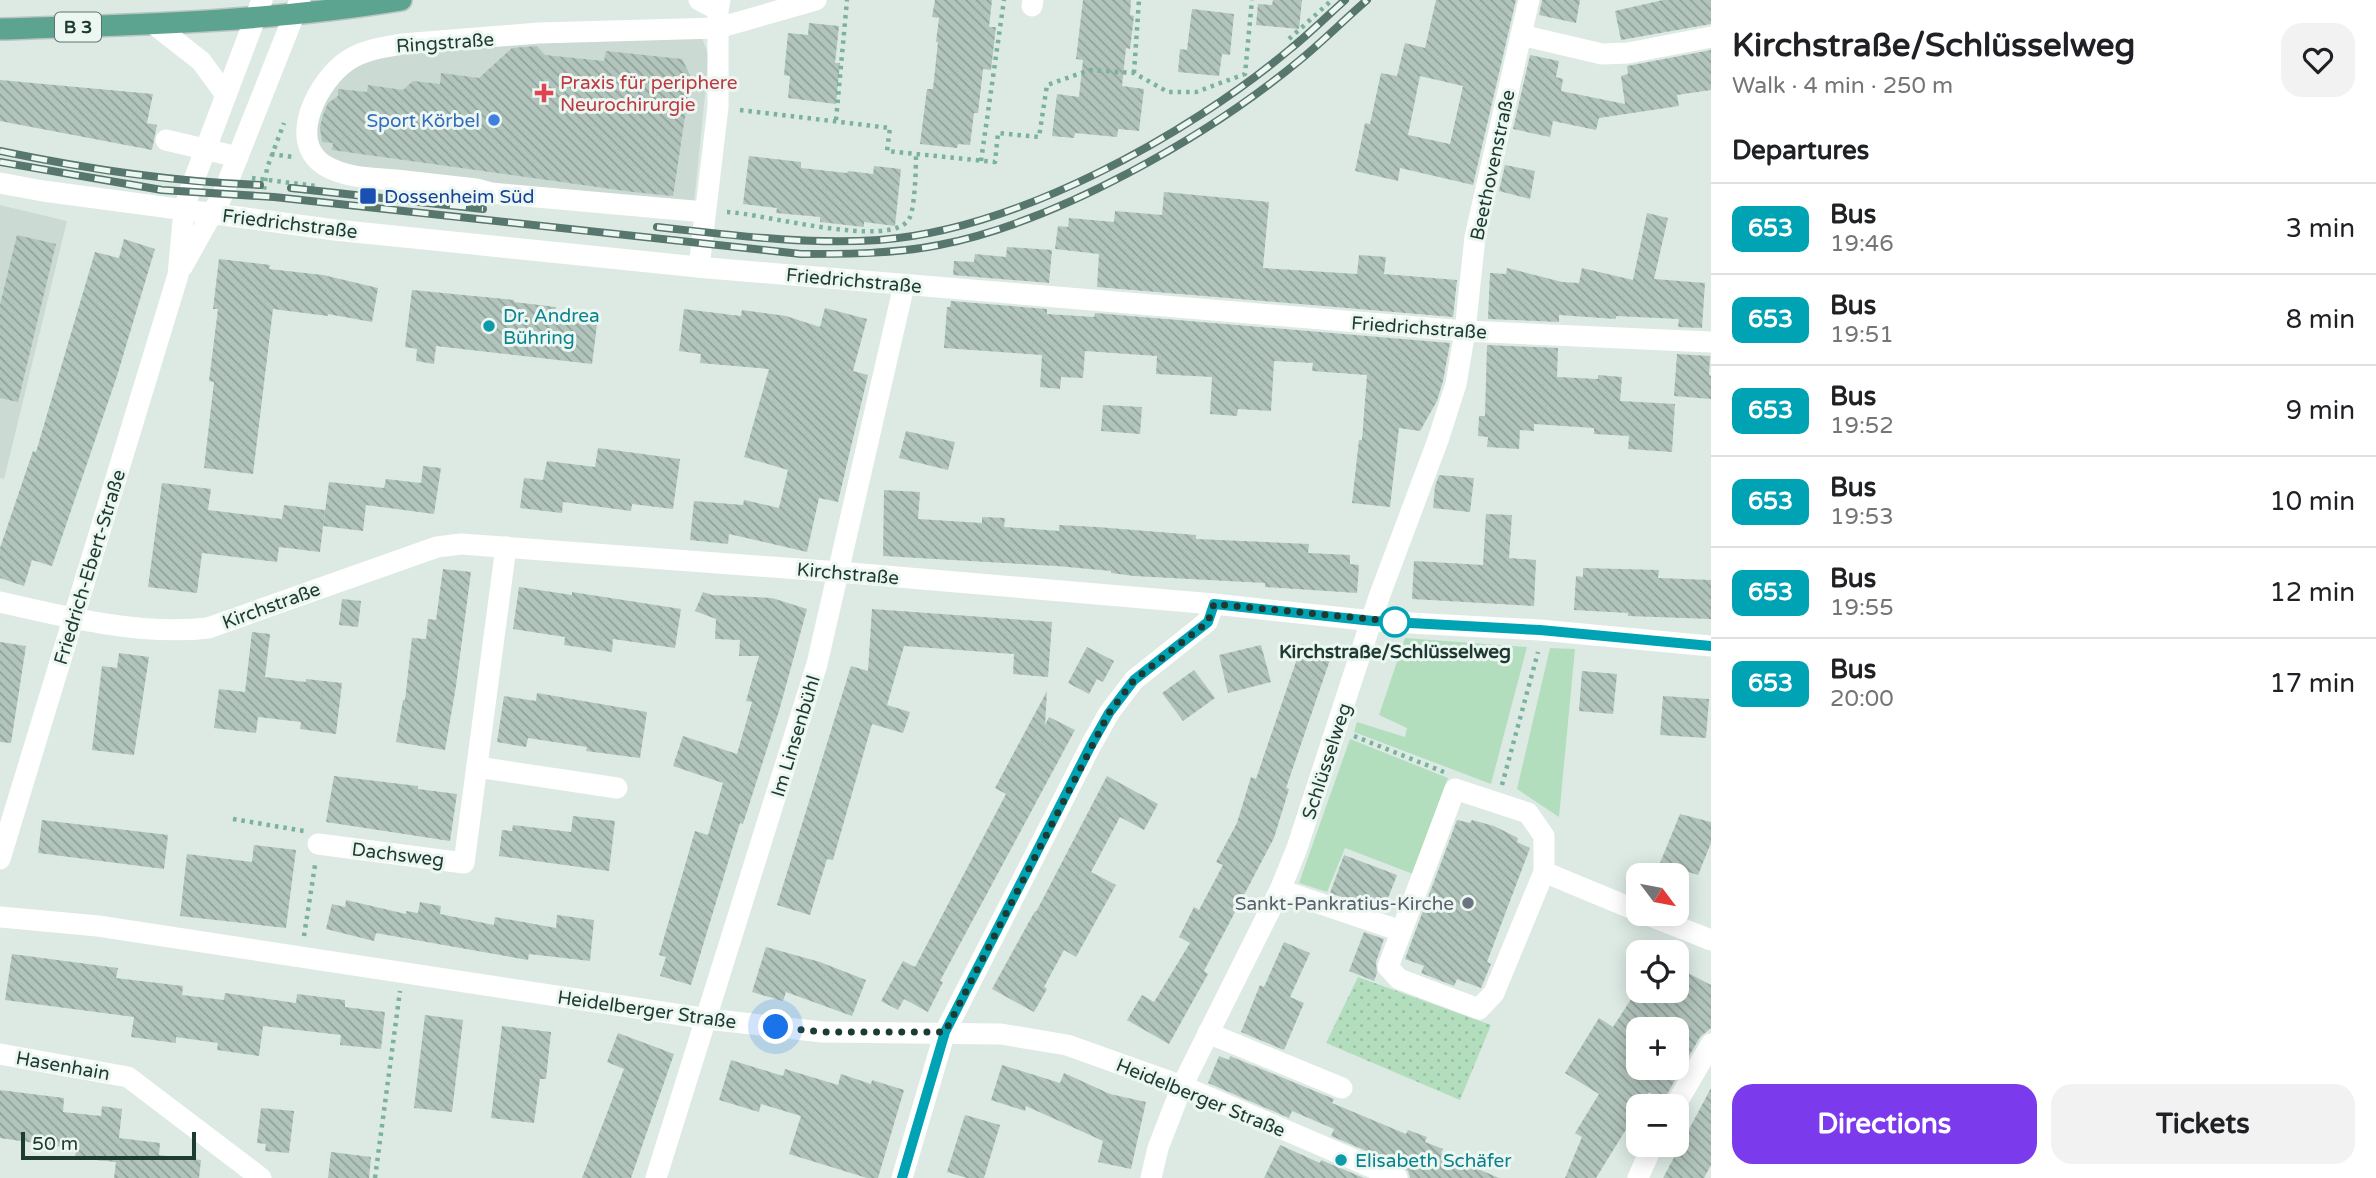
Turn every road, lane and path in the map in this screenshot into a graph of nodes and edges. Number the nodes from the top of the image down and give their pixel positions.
1 (401, 0) edge
2 (816, 0) edge
3 (847, 0) edge
4 (1004, 0) edge
5 (1139, 0) edge
6 (1252, 0) edge
7 (1332, 0) edge
8 (1529, 0) edge
9 (297, 7) edge
10 (709, 7) edge
11 (258, 8) edge
12 (155, 25) junction
13 (0, 29) edge
14 (1521, 34) junction
15 (1711, 37) edge
16 (1289, 39) dead end
17 (1134, 74) junction
18 (226, 95) junction
19 (718, 107) junction
20 (836, 120) junction
21 (166, 140) dead end
22 (206, 149) junction
23 (916, 155) junction
24 (285, 156) dead end
25 (237, 157) junction
26 (981, 160) junction
27 (265, 180) junction
28 (0, 183) edge
29 (320, 187) dead end
30 (263, 201) dead end
31 (184, 210) junction
32 (705, 212) junction
33 (212, 214) junction
34 (699, 267) junction
35 (178, 275) junction
36 (904, 285) junction
37 (1465, 331) junction
38 (1711, 342) edge
39 (506, 547) junction
40 (839, 572) junction
41 (0, 602) edge
42 (1214, 604) junction
43 (73, 619) junction
44 (1373, 621) junction
45 (1711, 646) edge
46 (1537, 662) dead end
47 (1336, 729) junction
48 (477, 767) junction
49 (1501, 787) dead end
50 (617, 788) dead end
51 (1455, 789) junction
52 (233, 819) dead end
53 (318, 844) junction
54 (0, 859) edge
55 (1544, 872) junction
56 (1280, 890) junction
57 (1626, 906) edge
58 (307, 912) dead end
59 (0, 918) edge
60 (1675, 926) edge
61 (1401, 931) junction
62 (1711, 940) edge
63 (402, 972) junction
64 (708, 1019) junction
65 (945, 1032) junction
66 (1208, 1033) junction
67 (1711, 1044) edge
68 (0, 1054) edge
69 (1182, 1086) junction
70 (1342, 1088) dead end
71 (1682, 1094) edge
72 (1647, 1157) edge
73 (261, 1178) edge
74 (376, 1178) edge
75 (656, 1178) edge
76 (902, 1178) edge
77 (1151, 1178) edge
78 (1398, 1178) edge
79 (1638, 1178) edge

1 - 9 main road, B 3
2 - 10 street, Ringstraße
3 - 20 path
4 - 26 path
5 - 17 path
6 - 17 path
7 - 16 path
8 - 14 street, Beethovenstraße
9 - 11 main road, B 3
9 - 25 street, Friedrich-Ebert-Straße
10 - 19 street
10 - 32 street, Ringstraße
11 - 12 main road, B 3
11 - 18 street, Friedrich-Ebert-Straße
12 - 13 main road, B 3
12 - 18 street
14 - 15 street
14 - 37 street, Beethovenstraße
17 - 26 path
18 - 22 street, Friedrich-Ebert-Straße
19 - 20 path
19 - 32 street
20 - 23 path
21 - 22 street
22 - 25 street
22 - 31 street, Friedrich-Ebert-Straße
23 - 26 path
23 - 32 path
24 - 27 path
25 - 33 street, Friedrich-Ebert-Straße
27 - 29 path
27 - 30 path
28 - 31 street, Friedrichstraße
31 - 33 street, Friedrichstraße
31 - 35 street, Friedrich-Ebert-Straße
32 - 34 street
33 - 34 street, Friedrichstraße
33 - 35 street, Friedrich-Ebert-Straße
34 - 36 street, Friedrichstraße
35 - 43 street, Friedrich-Ebert-Straße
36 - 37 street, Friedrichstraße
36 - 40 street, Im Linsenbühl
37 - 38 street, Friedrichstraße
37 - 44 street, Schlüsselweg
39 - 40 street, Kirchstraße
39 - 43 street, Kirchstraße
39 - 48 street, Dachsweg
40 - 42 street, Kirchstraße
40 - 64 street, Im Linsenbühl
41 - 43 street, Kirchstraße
42 - 44 street, Kirchstraße
42 - 65 street
43 - 54 street, Friedrich-Ebert-Straße
44 - 45 street, Kirchstraße
44 - 47 street, Schlüsselweg
46 - 49 path
47 - 51 path
47 - 56 street, Schlüsselweg
48 - 50 street
48 - 53 street, Dachsweg
51 - 55 street
51 - 61 street
52 - 53 path
53 - 58 path
55 - 57 street
55 - 61 street
56 - 61 street
56 - 66 street, Schlüsselweg
59 - 63 street, Heidelberger Straße
60 - 62 street
63 - 64 street, Heidelberger Straße
63 - 74 path
64 - 65 street, Heidelberger Straße
64 - 75 street, Im Linsenbühl
65 - 69 street, Heidelberger Straße
65 - 76 street
66 - 69 street, Schlüsselweg
66 - 70 street
67 - 71 street
68 - 73 street, Hasenhain
69 - 77 street, Schlüsselweg
69 - 78 street, Heidelberger Straße
72 - 79 street

